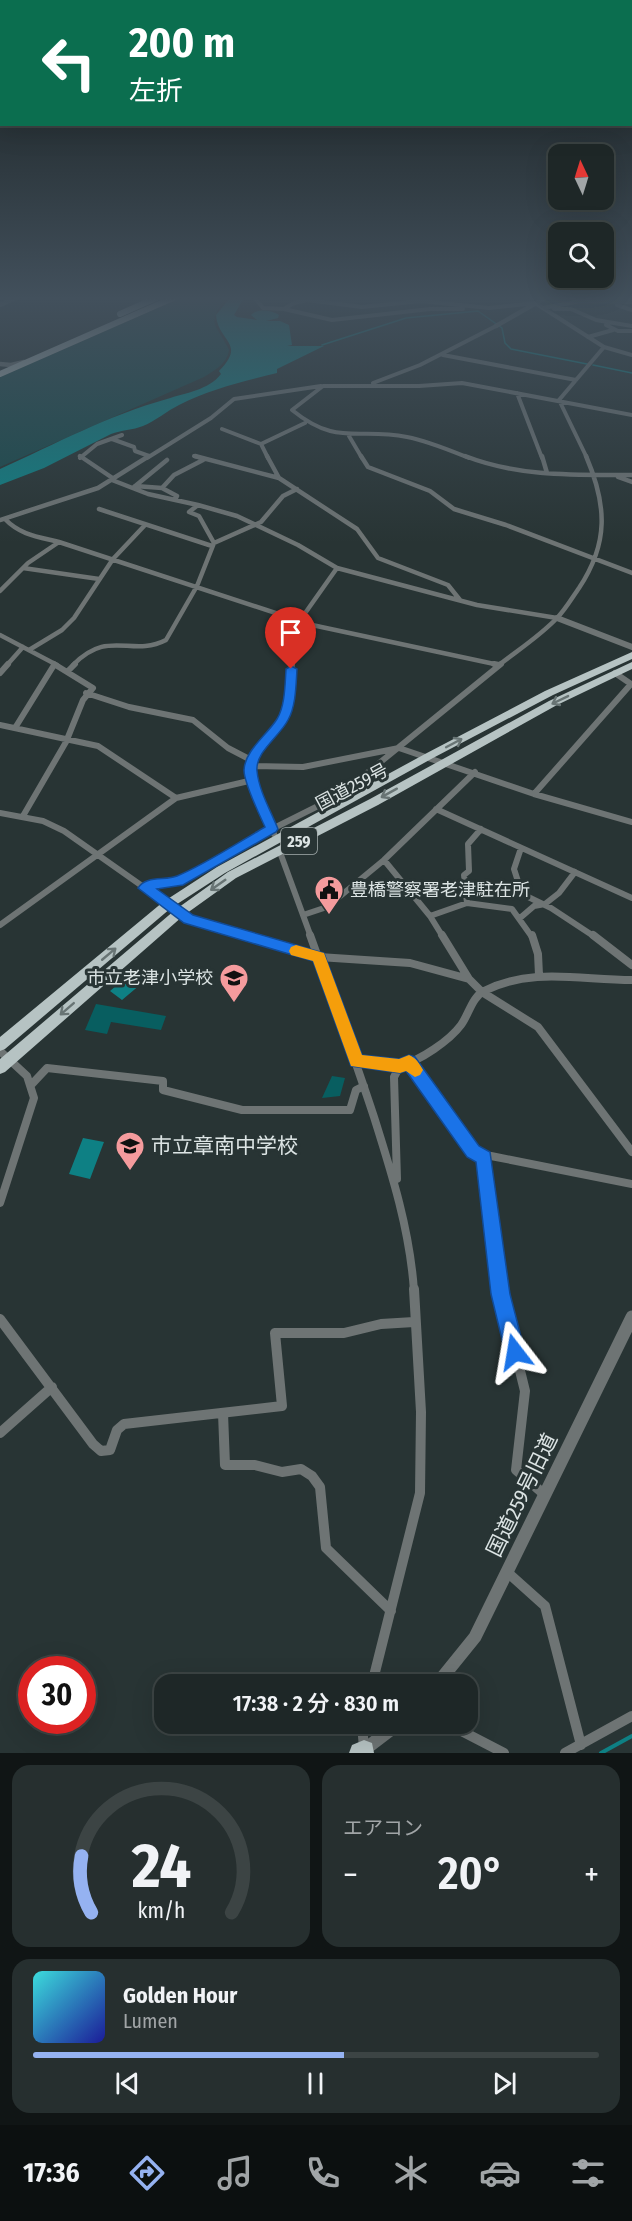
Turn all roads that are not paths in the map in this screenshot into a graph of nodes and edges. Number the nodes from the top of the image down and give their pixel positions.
1 (384, 380) edge
2 (576, 380) edge
3 (324, 386) junction
4 (365, 386) junction
5 (517, 393) junction
6 (559, 400) junction
7 (632, 415) edge
8 (305, 423) junction
9 (222, 429) dead end
10 (122, 435) dead end
11 (349, 436) junction
12 (112, 439) junction
13 (261, 444) junction
14 (149, 456) junction
15 (194, 456) dead end
16 (167, 460) dead end
17 (203, 460) junction
18 (547, 473) junction
19 (592, 474) junction
20 (609, 475) junction
21 (632, 475) edge
22 (279, 478) junction
23 (113, 479) junction
24 (632, 482) edge
25 (133, 488) junction
26 (162, 488) junction
27 (297, 489) junction
28 (175, 500) junction
29 (198, 505) junction
30 (99, 509) dead end
31 (3, 520) edge
32 (145, 525) junction
33 (256, 525) junction
34 (59, 542) junction
35 (213, 544) junction
36 (113, 559) junction
37 (596, 560) junction
38 (23, 568) junction
39 (337, 568) junction
40 (632, 573) edge
41 (99, 579) junction
42 (197, 586) junction
43 (0, 591) edge
44 (460, 600) junction
45 (557, 618) junction
46 (299, 621) junction
47 (0, 635) edge
48 (632, 647) edge
49 (26, 649) junction
50 (632, 655) edge
51 (54, 665) junction
52 (632, 665) edge
53 (499, 666) junction
54 (68, 671) junction
55 (0, 673) edge
56 (615, 673) junction
57 (86, 693) junction
58 (0, 725) edge
59 (15, 728) junction
60 (68, 740) junction
61 (399, 748) junction
62 (429, 756) junction
63 (447, 762) junction
64 (253, 764) junction
65 (475, 772) junction
66 (253, 780) junction
67 (534, 794) junction
68 (176, 798) junction
69 (436, 809) junction
70 (0, 813) edge
71 (23, 816) junction
72 (632, 822) edge
73 (481, 829) junction
74 (273, 831) junction
75 (521, 848) junction
76 (96, 855) junction
77 (281, 855) dead end
78 (384, 860) junction
79 (575, 872) junction
80 (145, 888) junction
81 (632, 898) edge
82 (467, 903) junction
83 (545, 904) junction
84 (167, 905) junction
85 (178, 913) junction
86 (303, 915) junction
87 (430, 916) junction
88 (520, 918) junction
89 (0, 925) edge
90 (319, 957) junction
91 (632, 965) edge
92 (539, 975) junction
93 (468, 979) junction
94 (632, 980) edge
95 (482, 992) junction
96 (0, 1045) edge
97 (0, 1051) edge
98 (10, 1059) junction
99 (356, 1062) junction
100 (405, 1064) junction
101 (0, 1068) edge
102 (33, 1084) junction
103 (364, 1086) junction
104 (632, 1152) edge
105 (484, 1158) junction
106 (632, 1184) edge
107 (397, 1188) junction
108 (0, 1203) edge
109 (632, 1317) edge
110 (0, 1319) edge
111 (414, 1322) junction
112 (52, 1387) junction
113 (223, 1413) junction
114 (0, 1433) edge
115 (545, 1495) junction
116 (507, 1572) junction
117 (391, 1611) junction
118 (375, 1674) edge
119 (445, 1674) edge
120 (632, 1716) edge
121 (362, 1734) edge
122 (385, 1734) edge
123 (467, 1734) edge
124 (581, 1745) junction
125 (362, 1752) edge
126 (504, 1753) edge
127 (565, 1753) edge

1 - 4 street
2 - 6 street
3 - 4 street
3 - 8 street
3 - 14 street
4 - 5 street
5 - 6 street
5 - 18 street
6 - 7 street
6 - 19 street
8 - 11 street
8 - 13 street
9 - 13 street
10 - 12 street
11 - 18 street
11 - 37 street
12 - 14 street
12 - 23 street
13 - 22 street
14 - 23 street
15 - 17 street
16 - 25 street
17 - 22 street
17 - 26 street
18 - 19 street
19 - 20 street
19 - 37 street
20 - 21 street
20 - 24 street
22 - 27 street
23 - 25 street
23 - 31 street
25 - 26 street
25 - 28 street
26 - 28 street
27 - 33 street
27 - 44 street
28 - 29 street
29 - 33 street
29 - 35 street
30 - 32 street
31 - 34 street
32 - 35 street
32 - 36 street
33 - 35 street
33 - 39 street
34 - 36 street
34 - 38 street
35 - 42 street
36 - 41 street
36 - 42 street
37 - 40 street
37 - 45 street
38 - 41 street
38 - 43 street
39 - 44 street
39 - 46 street
41 - 49 street
42 - 46 street
42 - 54 street
44 - 45 street
45 - 48 street
45 - 53 street
46 - 53 street
46 - 64 street
47 - 49 street
49 - 51 street
49 - 55 street
62 -> 50 highway, 国道259号 / 259
51 - 54 street
51 - 59 street
52 - 56 highway, 国道259号 / 259
53 - 61 street
54 - 57 street
56 -> 63 highway, 国道259号 / 259
56 - 67 street
57 - 60 street
57 - 64 street
58 - 59 street
59 - 60 street
60 - 68 street
60 - 71 street
61 - 62 street
61 - 64 street
61 - 74 street
62 - 63 street
62 - 84 highway, 国道259号 / 259
63 - 65 street
63 -> 85 highway, 国道259号 / 259
64 - 66 street
65 - 67 street
65 - 69 street
66 - 68 street
66 - 74 street
67 - 72 street
68 - 76 street
69 - 73 street
69 - 78 street
70 - 71 street
71 - 76 street
73 - 75 street
73 - 82 street
74 - 80 street
75 - 79 street
75 - 83 street
76 - 80 street
76 - 89 street
77 - 86 street
78 - 86 street
78 - 87 street
79 - 81 street
79 - 83 street
80 - 84 street
82 - 87 street
82 - 88 street
83 - 88 street
83 - 91 street
84 - 85 street
96 -> 84 highway, 国道259号 / 259
85 - 90 street
85 -> 98 highway, 国道259号 / 259
86 - 90 street
87 - 93 street
88 - 92 street
90 - 93 street
90 - 99 street
92 - 94 street
92 - 95 street
93 - 95 street
95 - 100 street
95 - 104 street
97 - 98 street
98 - 101 highway, 国道259号 / 259
98 - 102 street
99 - 100 street
99 - 103 street
100 - 105 street
100 - 107 street
102 - 103 street
102 - 108 street
103 - 107 street
105 - 106 street
105 - 115 street
107 - 111 street
109 - 115 street, 国道259号旧道
110 - 112 street
111 - 113 street
111 - 117 street
112 - 113 street
112 - 114 street
113 - 117 street
115 - 116 street, 国道259号旧道
116 - 119 street, 国道259号旧道
116 - 124 street
117 - 118 street
120 - 124 street
121 - 125 street
122 - 125 street
123 - 126 street
124 - 127 street

